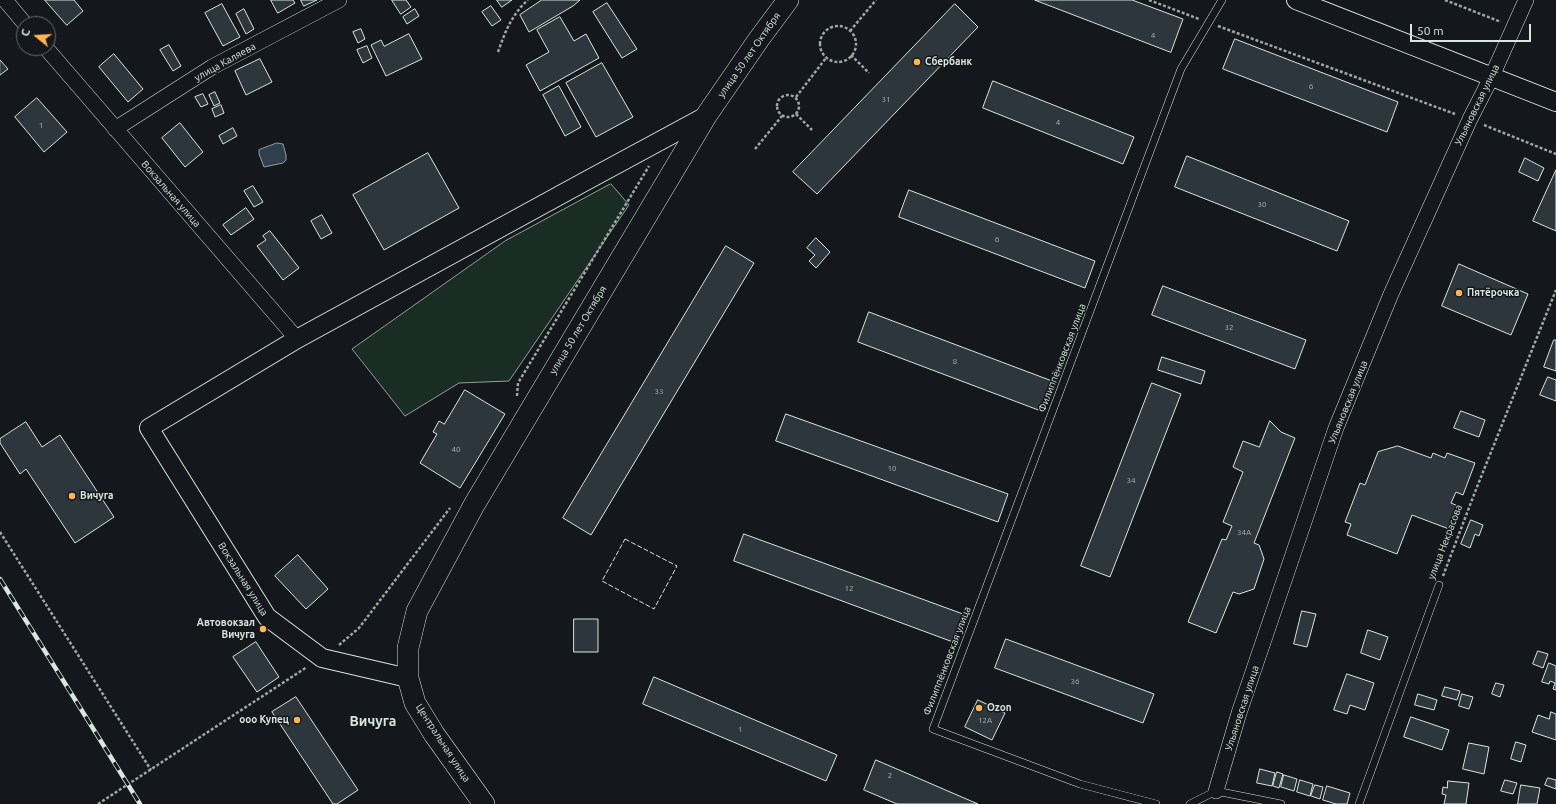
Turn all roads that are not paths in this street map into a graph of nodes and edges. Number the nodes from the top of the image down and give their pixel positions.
1 (5, 0) edge
2 (339, 0) edge
3 (788, 0) edge
4 (1222, 0) edge
5 (1296, 0) edge
6 (1526, 0) edge
7 (18, 16) edge
8 (53, 56) edge
9 (1492, 76) junction
10 (1556, 102) edge
11 (706, 116) junction
12 (116, 129) junction
13 (297, 339) junction
14 (1439, 585) road end
15 (408, 678) junction
16 (1216, 791) junction
17 (484, 804) edge
18 (1156, 804) edge
19 (1190, 804) edge
20 (1281, 804) edge
21 (1360, 804) edge

1 - 7 street
2 - 12 street, улица Каляева
3 - 11 main road, улица 50 лет Октября
4 - 18 lane, Филиппёнковская улица
5 - 9 street
6 - 9 street, Ульяновская улица
8 - 12 street, Вокзальная улица
9 - 10 street
9 - 16 street, Ульяновская улица
11 - 13 street
11 - 15 main road, улица 50 лет Октября
12 - 13 street, Вокзальная улица
13 - 15 street, Вокзальная улица
14 - 21 lane, улица Некрасова
15 - 17 main road, Центральная улица
16 - 19 lane
16 - 20 lane

